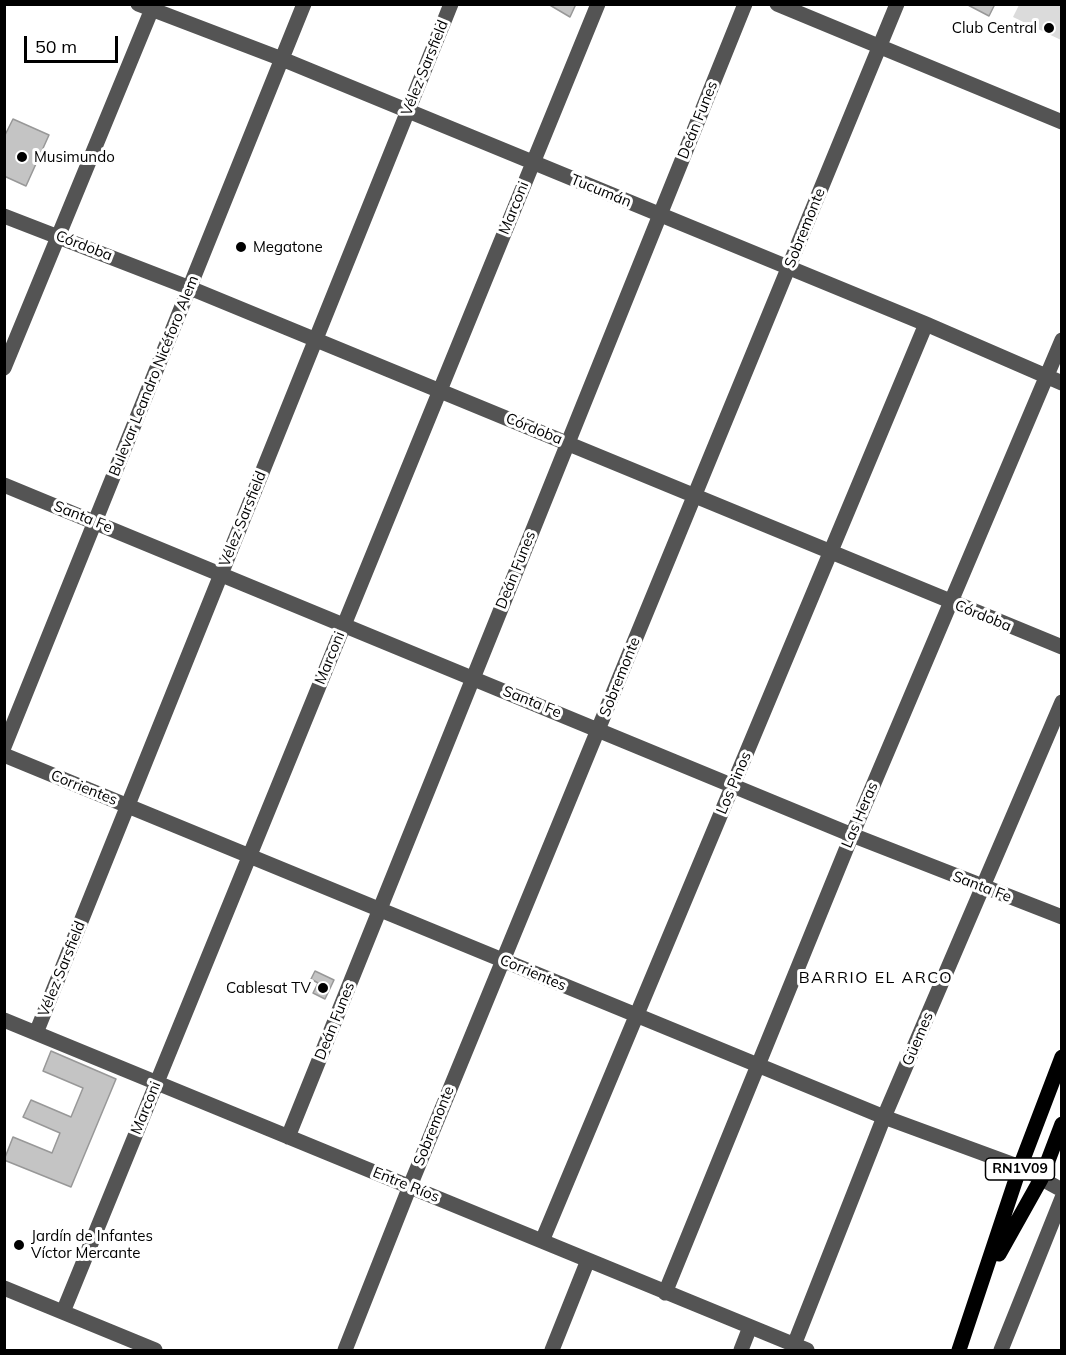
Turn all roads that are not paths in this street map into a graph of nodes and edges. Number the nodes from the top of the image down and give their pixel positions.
1 (304, 4) edge
2 (451, 4) edge
3 (598, 4) edge
4 (745, 4) edge
5 (777, 4) edge
6 (897, 4) edge
7 (148, 6) edge
8 (879, 47) junction
9 (282, 59) junction
10 (408, 111) junction
11 (1062, 122) edge
12 (533, 163) junction
13 (660, 215) junction
14 (4, 216) edge
15 (58, 236) junction
16 (788, 268) junction
17 (190, 288) junction
18 (926, 324) junction
19 (316, 339) junction
20 (1062, 340) edge
21 (4, 368) edge
22 (1046, 378) junction
23 (1062, 384) edge
24 (440, 391) junction
25 (568, 443) junction
26 (4, 485) edge
27 (694, 495) junction
28 (95, 522) junction
29 (830, 551) junction
30 (221, 574) junction
31 (951, 603) junction
32 (344, 625) junction
33 (1062, 647) edge
34 (473, 678) junction
35 (1062, 702) edge
36 (598, 729) junction
37 (4, 747) edge
38 (4, 755) edge
39 (733, 785) junction
40 (128, 806) junction
41 (852, 835) junction
42 (249, 856) junction
43 (982, 888) junction
44 (380, 909) junction
45 (1062, 917) edge
46 (503, 960) junction
47 (636, 1016) junction
48 (4, 1020) edge
49 (36, 1033) junction
50 (1062, 1058) edge
51 (760, 1066) junction
52 (156, 1083) junction
53 (884, 1117) junction
54 (1062, 1124) edge
55 (288, 1137) junction
56 (1020, 1167) junction
57 (1041, 1179) junction
58 (410, 1186) junction
59 (1062, 1190) edge
60 (1062, 1198) edge
61 (542, 1241) junction
62 (588, 1260) junction
63 (983, 1283) junction
64 (4, 1288) edge
65 (665, 1293) junction
66 (63, 1312) junction
67 (750, 1327) junction
68 (801, 1348) edge
69 (148, 1349) edge
70 (1003, 1349) edge
71 (345, 1350) edge
72 (552, 1350) edge
73 (741, 1350) edge
74 (960, 1350) edge

1 - 9 street, Bulevar Leandro Nicéforo Alem
2 - 10 street, Vélez Sarsfield
3 - 12 street, Marconi
4 - 13 street, Deán Funes
5 - 8 street
6 - 8 street, Sobremonte
7 - 9 street, Tucumán
7 - 15 street
8 - 11 street
8 - 16 street, Sobremonte
9 - 10 street, Tucumán
9 - 17 street, Bulevar Leandro Nicéforo Alem
10 - 12 street, Tucumán
10 - 19 street, Vélez Sarsfield
12 - 13 street, Tucumán
12 - 24 street, Marconi
13 - 16 street, Tucumán
13 - 25 street, Deán Funes
14 - 15 street, Córdoba
15 - 17 street, Córdoba
15 - 21 street
16 - 18 street, Tucumán
16 - 27 street, Sobremonte
17 - 19 street, Córdoba
17 - 28 street, Bulevar Leandro Nicéforo Alem
18 - 22 street, Tucumán
18 - 29 street, Los Pinos
19 - 24 street, Córdoba
19 - 30 street, Vélez Sarsfield
20 - 22 street, Las Heras
22 - 23 street, Tucumán
22 - 31 street, Las Heras
24 - 25 street, Córdoba
24 - 32 street, Marconi
25 - 27 street, Córdoba
25 - 34 street, Deán Funes
26 - 28 street, Santa Fe
27 - 29 street, Córdoba
27 - 36 street, Sobremonte
28 - 30 street, Santa Fe
28 - 37 street, Bulevar Leandro Nicéforo Alem
29 - 31 street, Córdoba
29 - 39 street, Los Pinos
30 - 32 street, Santa Fe
30 - 40 street, Vélez Sarsfield
31 - 33 street, Córdoba
31 - 41 street, Las Heras
32 - 34 street, Santa Fe
32 - 42 street, Marconi
34 - 36 street, Santa Fe
34 - 44 street, Deán Funes
35 - 43 street, Güemes
36 - 39 street, Santa Fe
36 - 46 street, Sobremonte
38 - 40 street, Corrientes
39 - 41 street, Santa Fe
39 - 47 street, Los Pinos
40 - 42 street, Corrientes
40 - 49 street, Vélez Sarsfield
41 - 43 street, Santa Fe
41 - 51 street, Las Heras
42 - 44 street, Corrientes
42 - 52 street, Marconi
43 - 45 street, Santa Fe
43 - 53 street, Güemes
44 - 46 street, Corrientes
44 - 55 street, Deán Funes
46 - 47 street, Corrientes
46 - 58 street, Sobremonte
47 - 51 street, Corrientes
47 - 61 street, Los Pinos
48 - 49 street, Entre Ríos
49 - 52 street, Entre Ríos
50 - 56 main road, RN1V09
51 - 53 street, Corrientes
51 - 65 street, Las Heras
52 - 55 street, Entre Ríos
52 - 66 street, Marconi
53 - 56 street, Corrientes
53 - 68 street, Güemes
54 - 57 main road, RN1V09
55 - 58 street, Entre Ríos
56 - 57 street, Corrientes
56 - 63 main road, RN1V09
57 - 59 street, Corrientes
57 - 63 main road, RN1V09
58 - 61 street, Entre Ríos
58 - 71 street, Sobremonte
60 - 70 street
61 - 62 street, Entre Ríos
62 - 65 street, Entre Ríos
62 - 72 street
63 - 74 main road, RN1V09
64 - 66 street
65 - 67 street, Entre Ríos
66 - 69 street
67 - 68 street, Entre Ríos
67 - 73 street

